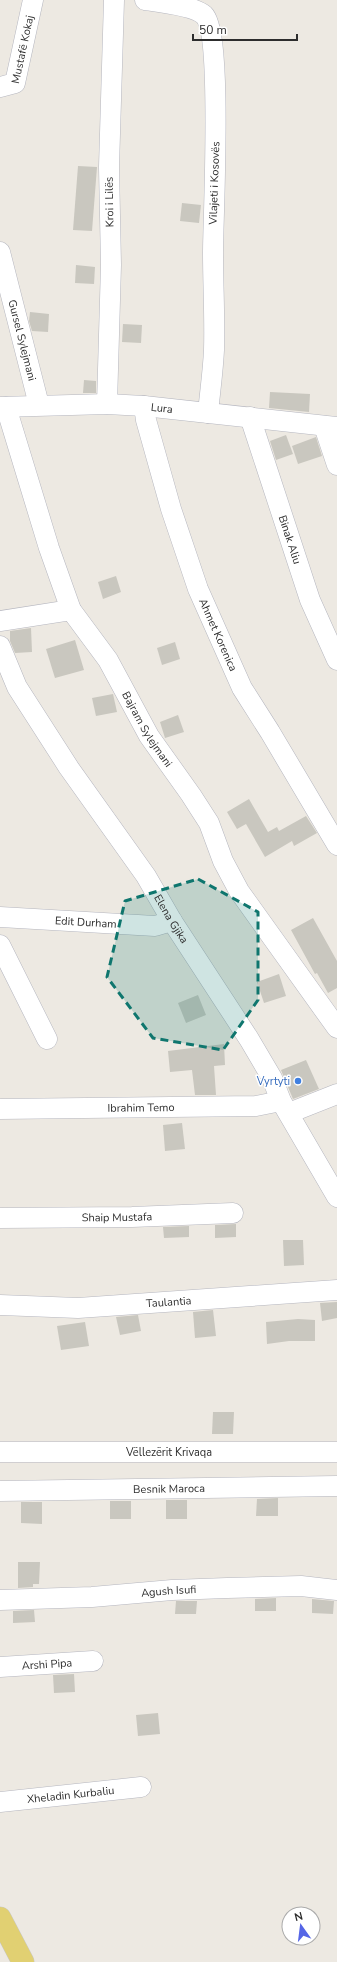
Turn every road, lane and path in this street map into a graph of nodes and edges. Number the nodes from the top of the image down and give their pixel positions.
1 (33, 0) edge
2 (114, 0) edge
3 (145, 0) edge
4 (0, 87) edge
5 (0, 252) edge
6 (107, 404) junction
7 (39, 405) junction
8 (144, 406) junction
9 (3, 407) edge
10 (208, 414) junction
11 (250, 417) junction
12 (330, 427) edge
13 (337, 465) edge
14 (71, 610) junction
15 (0, 621) edge
16 (0, 646) edge
17 (337, 660) edge
18 (337, 845) edge
19 (0, 917) edge
20 (172, 921) junction
21 (0, 945) edge
22 (337, 1028) edge
23 (47, 1039) dead end
24 (337, 1094) edge
25 (285, 1107) junction
26 (0, 1109) edge
27 (337, 1197) edge
28 (233, 1213) dead end
29 (0, 1218) edge
30 (337, 1290) edge
31 (0, 1306) edge
32 (0, 1452) edge
33 (337, 1452) edge
34 (337, 1486) edge
35 (0, 1491) edge
36 (337, 1590) edge
37 (0, 1600) edge
38 (94, 1661) dead end
39 (0, 1667) edge
40 (141, 1787) dead end
41 (0, 1802) edge
42 (0, 1918) edge
43 (23, 1962) edge

1 - 4 street, Mustafë Kokaj
2 - 6 street, Kroi i Lilës
3 - 10 street, Vilajeti i Kosovës
5 - 7 street, Gursel Sylejmani
6 - 7 street, Lura
6 - 8 street, Lura
7 - 9 street, Lura
8 - 10 street, Lura
8 - 18 street, Ahmet Korenica
9 - 14 street, Bajram Sylejmani
10 - 11 street, Lura
11 - 12 street, Lura
11 - 17 street, Binak Aliu
12 - 13 street, Lura
14 - 15 street
14 - 22 street, Bajram Sylejmani
16 - 20 street, Elena Gjika
19 - 20 street, Edit Durham
20 - 25 street, Elena Gjika
21 - 23 street
24 - 25 street, Ibrahim Temo
25 - 26 street, Ibrahim Temo
25 - 27 street, Elena Gjika
28 - 29 street, Shaip Mustafa
30 - 31 street, Taulantia
32 - 33 street, Vëllezërit Krivaqa
34 - 35 street, Besnik Maroca
36 - 37 street, Agush Isufi
38 - 39 street, Arshi Pipa
40 - 41 street, Xheladin Kurbaliu
42 - 43 main road

